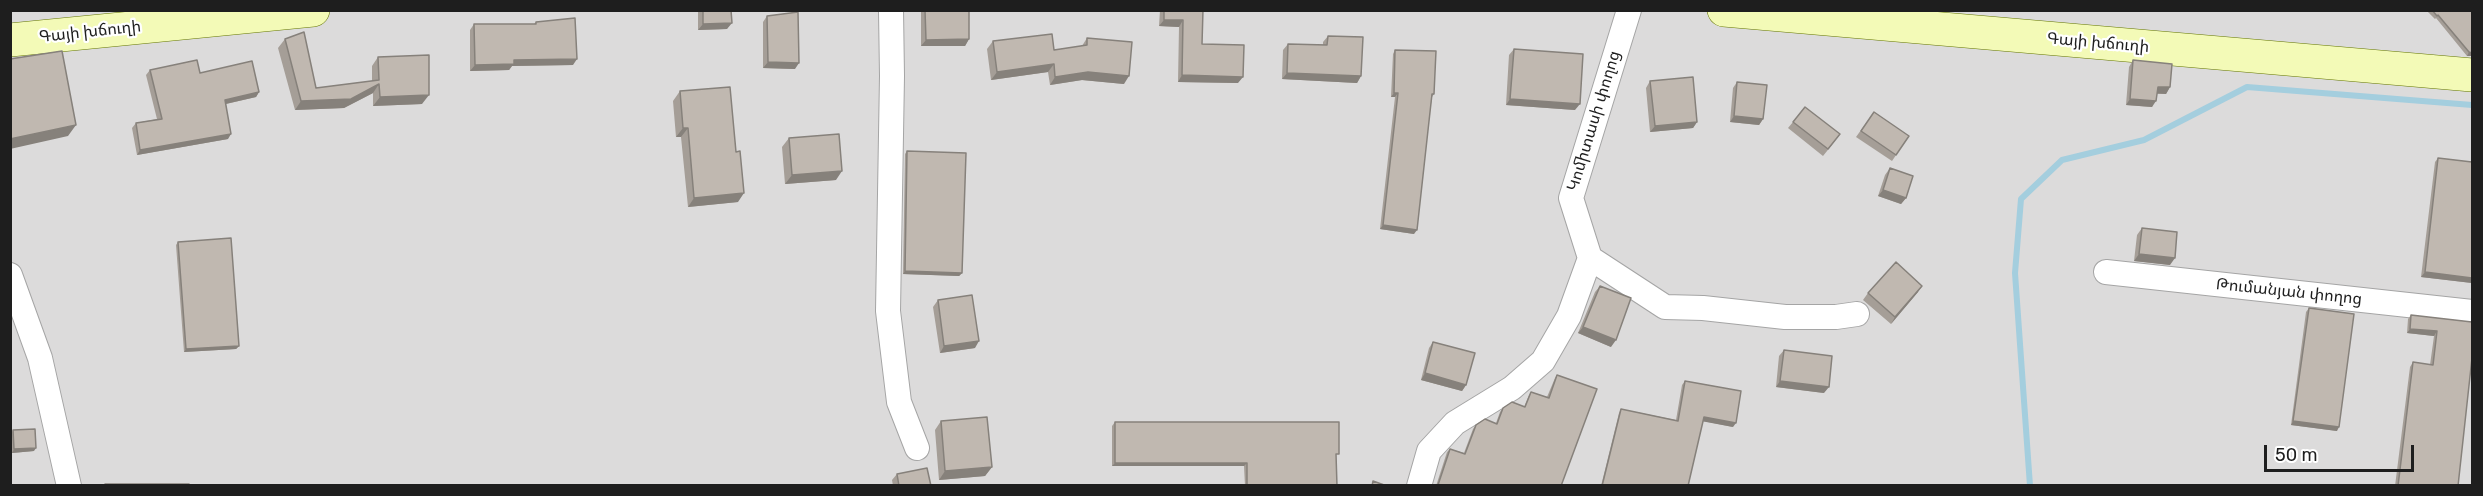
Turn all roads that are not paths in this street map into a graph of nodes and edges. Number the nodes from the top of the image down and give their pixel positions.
1 (313, 10) edge
2 (891, 10) edge
3 (1629, 10) edge
4 (1724, 10) edge
5 (10, 40) edge
6 (2472, 75) edge
7 (1590, 258) junction
8 (2106, 272) dead end
9 (10, 275) edge
10 (2472, 312) edge
11 (1857, 314) dead end
12 (917, 448) dead end
13 (69, 486) edge
14 (1419, 486) edge

1 - 5 main road, Գայի խճուղի
2 - 12 street
3 - 7 street, Կոմիտասի փողոց
4 - 6 main road, Գայի խճուղի
7 - 11 street
7 - 14 street
8 - 10 street, Թումանյան փողոց
9 - 13 street

